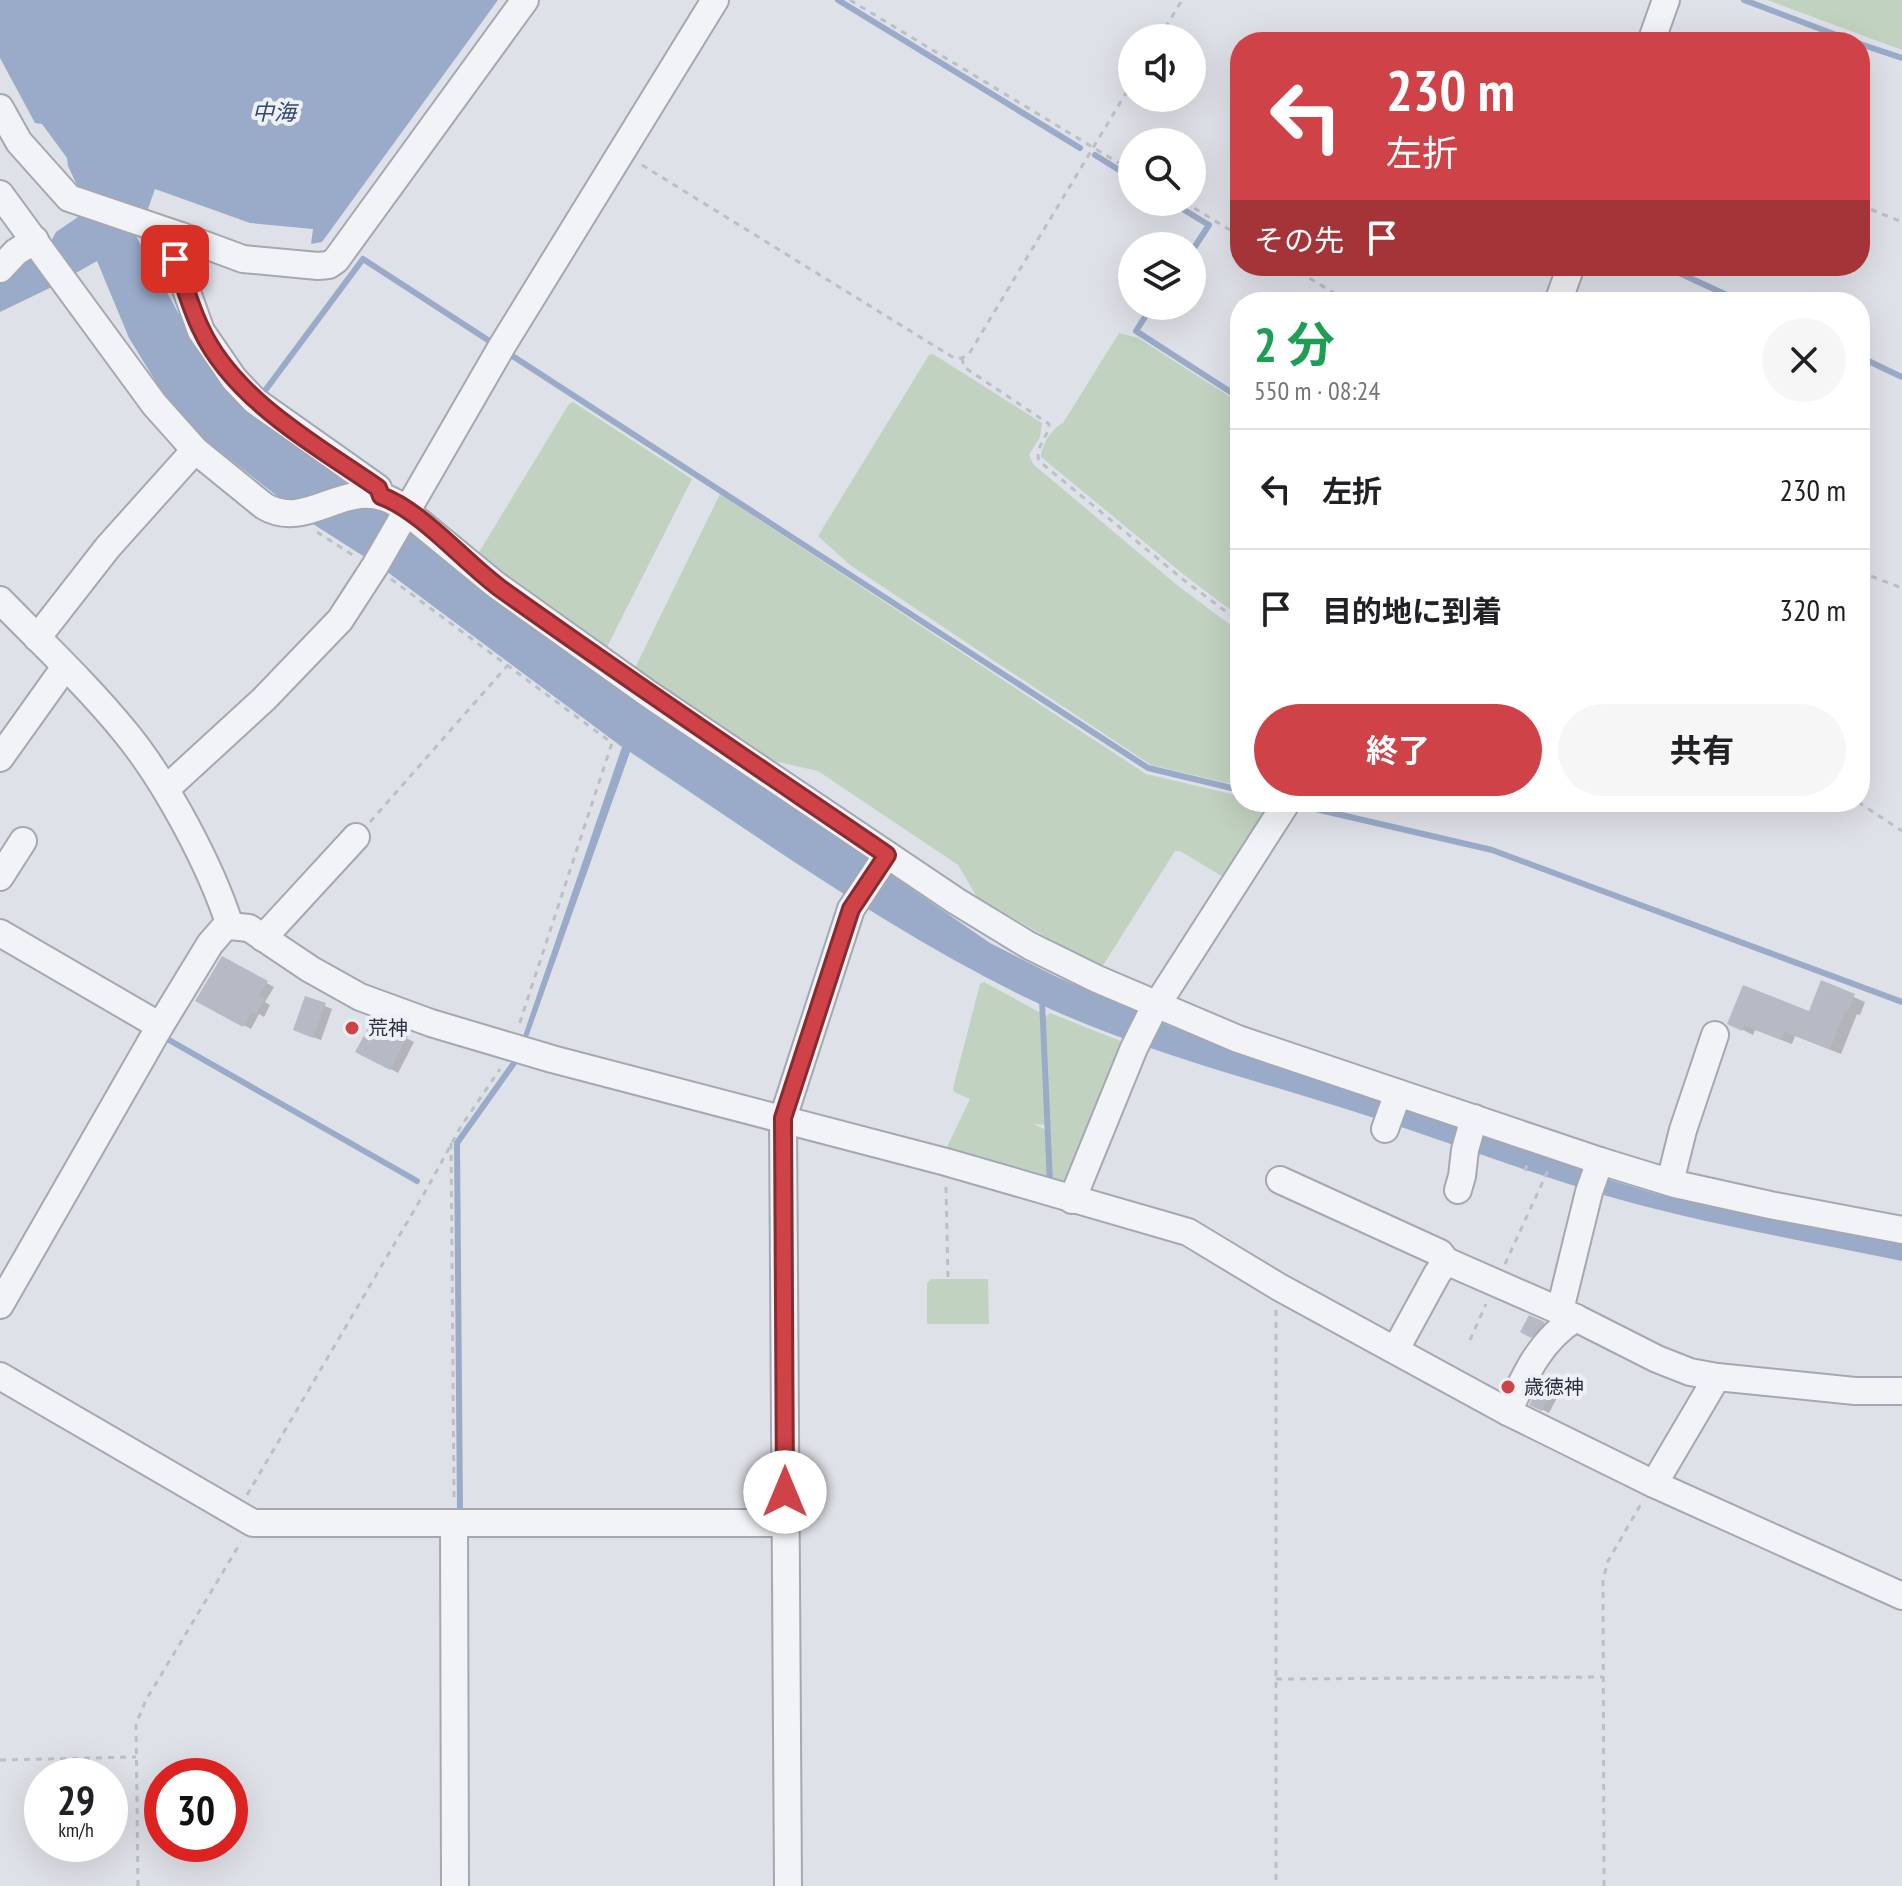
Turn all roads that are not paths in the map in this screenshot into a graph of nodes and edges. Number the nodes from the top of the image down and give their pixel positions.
1 (525, 0) edge
2 (715, 0) edge
3 (1666, 0) edge
4 (1655, 32) edge
5 (0, 108) edge
6 (0, 194) edge
7 (192, 240) junction
8 (38, 244) junction
9 (0, 269) edge
10 (195, 450) junction
11 (375, 495) junction
12 (404, 515) junction
13 (0, 600) edge
14 (37, 638) junction
15 (65, 667) junction
16 (0, 758) edge
17 (166, 789) junction
18 (1281, 812) edge
19 (356, 837) road end
20 (23, 841) dead end
21 (885, 859) junction
22 (0, 877) edge
23 (230, 926) junction
24 (0, 933) edge
25 (263, 938) junction
26 (1154, 1010) junction
27 (160, 1026) junction
28 (1715, 1035) dead end
29 (783, 1118) junction
30 (1470, 1132) junction
31 (1595, 1173) junction
32 (1280, 1180) dead end
33 (1670, 1182) junction
34 (1458, 1190) dead end
35 (1072, 1200) junction
36 (1902, 1230) edge
37 (1446, 1261) junction
38 (0, 1305) edge
39 (1568, 1314) junction
40 (1396, 1349) junction
41 (0, 1376) edge
42 (1717, 1377) junction
43 (1902, 1391) edge
44 (1508, 1412) junction
45 (1654, 1484) junction
46 (458, 1523) junction
47 (785, 1523) junction
48 (1902, 1596) edge
49 (455, 1886) edge
50 (788, 1886) edge

1 - 7 street
2 - 12 street
3 - 4 street
5 - 7 street
6 - 8 street
7 - 11 street
8 - 9 street
8 - 10 street
10 - 11 street
10 - 14 street
11 - 12 street
12 - 17 street
12 - 21 street
13 - 14 street
14 - 15 street
15 - 16 street
15 - 17 street
17 - 23 street
18 - 26 street
19 - 25 street
20 - 22 street
21 - 26 street
21 - 29 street
23 - 25 street
23 - 27 street
24 - 27 street
25 - 29 street
26 - 30 street
26 - 35 street
27 - 38 street
28 - 33 street
29 - 35 street
29 - 47 street
30 - 31 street
30 - 34 street
31 - 33 street
31 - 39 street
32 - 37 street
33 - 36 street
35 - 40 street
37 - 39 street
37 - 40 street
39 - 42 street
39 - 44 street
40 - 44 street
41 - 46 street
42 - 43 street
42 - 45 street
44 - 45 street
45 - 48 street
46 - 47 street
46 - 49 street
47 - 50 street

